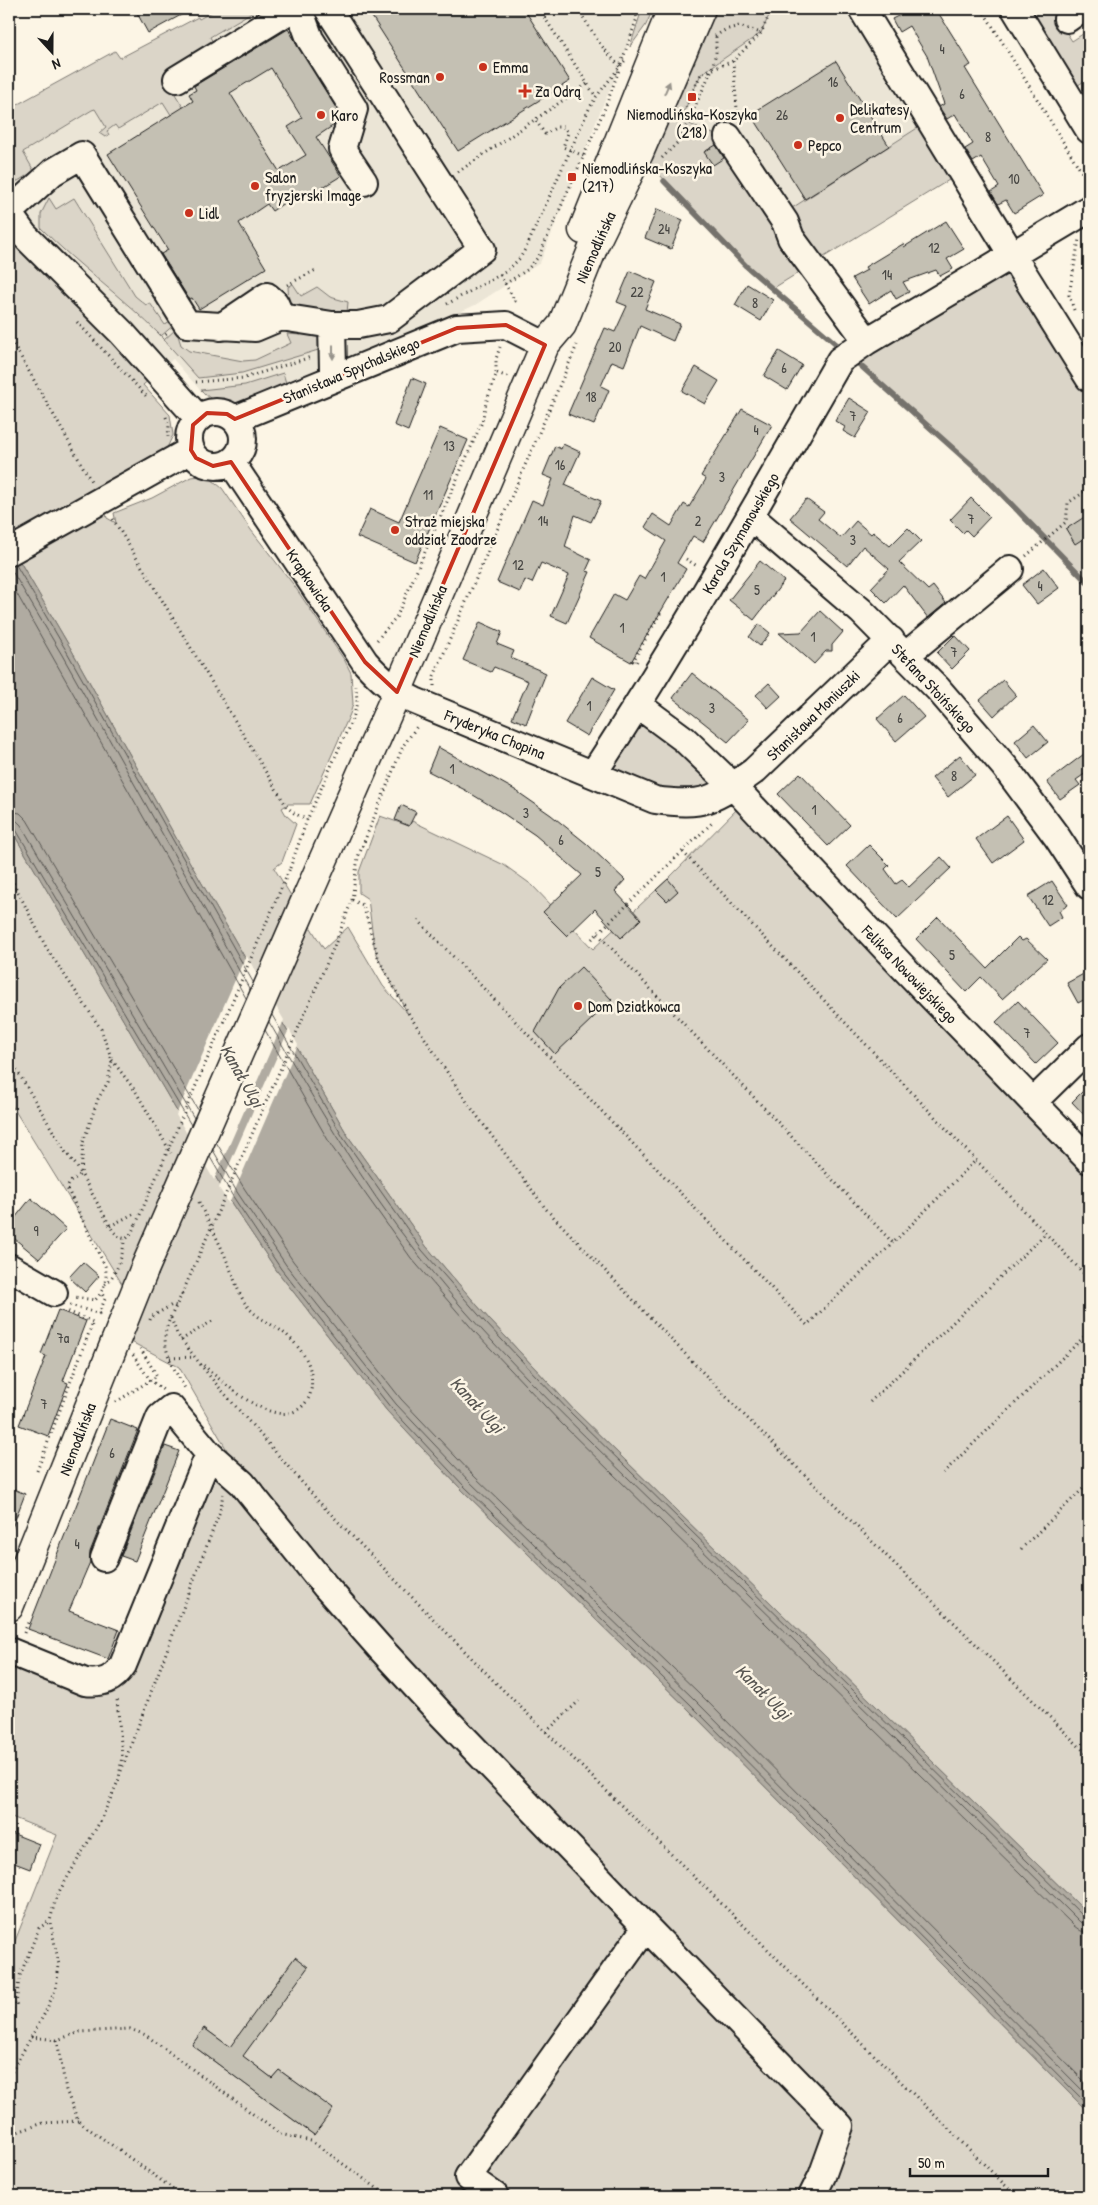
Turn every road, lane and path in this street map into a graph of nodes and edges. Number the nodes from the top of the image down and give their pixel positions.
1 (292, 9) edge
2 (299, 9) edge
3 (328, 9) edge
4 (539, 9) edge
5 (578, 9) edge
6 (635, 9) edge
7 (672, 9) edge
8 (763, 9) edge
9 (785, 9) edge
10 (862, 9) edge
11 (982, 9) edge
12 (1015, 9) edge
13 (772, 10) edge
14 (708, 19) edge
15 (760, 33) junction
16 (721, 34) dead end
17 (632, 51) dead end
18 (733, 61) junction
19 (620, 67) junction
20 (712, 69) junction
21 (177, 79) dead end
22 (587, 84) junction
23 (596, 97) junction
24 (680, 120) dead end
25 (536, 121) junction
26 (1089, 130) edge
27 (728, 137) joint
28 (570, 150) junction
29 (662, 150) dead end
30 (584, 156) junction
31 (364, 182) dead end
32 (440, 184) junction
33 (1089, 184) edge
34 (9, 213) edge
35 (1079, 215) edge
36 (1012, 255) junction
37 (316, 270) dead end
38 (500, 275) junction
39 (288, 284) dead end
40 (505, 284) junction
41 (444, 306) dead end
42 (1076, 317) dead end
43 (74, 319) dead end
44 (389, 319) junction
45 (332, 325) junction
46 (505, 332) junction
47 (9, 336) edge
48 (545, 345) junction
49 (854, 349) junction
50 (332, 350) junction
51 (402, 350) junction
52 (566, 370) dead end
53 (497, 373) junction
54 (507, 376) dead end
55 (335, 378) junction
56 (1089, 378) edge
57 (550, 394) dead end
58 (180, 396) junction
59 (555, 396) junction
60 (151, 402) dead end
61 (198, 418) junction
62 (235, 419) junction
63 (540, 433) dead end
64 (191, 450) junction
65 (231, 462) junction
66 (1089, 488) edge
67 (102, 500) junction
68 (750, 516) junction
69 (116, 524) dead end
70 (1036, 547) dead end
71 (9, 552) edge
72 (1010, 569) dead end
73 (657, 610) dead end
74 (659, 625) dead end
75 (899, 648) junction
76 (365, 662) junction
77 (397, 692) junction
78 (638, 705) junction
79 (593, 774) junction
80 (733, 786) junction
81 (307, 820) junction
82 (715, 820) dead end
83 (683, 852) junction
84 (9, 874) edge
85 (1089, 886) edge
86 (352, 900) dead end
87 (418, 920) dead end
88 (598, 934) junction
89 (592, 940) dead end
90 (336, 942) dead end
91 (1089, 1048) edge
92 (9, 1057) edge
93 (112, 1060) junction
94 (1033, 1102) junction
95 (173, 1156) dead end
96 (976, 1160) junction
97 (1089, 1160) edge
98 (81, 1174) junction
99 (195, 1195) dead end
100 (135, 1213) dead end
101 (110, 1226) junction
102 (1046, 1233) junction
103 (124, 1239) junction
104 (893, 1243) junction
105 (9, 1267) edge
106 (1089, 1278) edge
107 (104, 1284) junction
108 (101, 1291) junction
109 (64, 1300) junction
110 (177, 1306) junction
111 (99, 1314) dead end
112 (151, 1317) dead end
113 (171, 1318) junction
114 (214, 1320) dead end
115 (1089, 1332) edge
116 (142, 1338) dead end
117 (181, 1340) junction
118 (132, 1353) dead end
119 (195, 1357) junction
120 (170, 1358) junction
121 (190, 1398) dead end
122 (870, 1402) dead end
123 (212, 1457) junction
124 (943, 1473) dead end
125 (34, 1478) dead end
126 (1089, 1483) edge
127 (1021, 1549) dead end
128 (104, 1558) dead end
129 (9, 1607) edge
130 (9, 1651) edge
131 (110, 1680) junction
132 (579, 1701) dead end
133 (546, 1732) junction
134 (1089, 1756) edge
135 (121, 1771) junction
136 (50, 1921) junction
137 (646, 1927) junction
138 (9, 1992) edge
139 (18, 1992) junction
140 (9, 2012) edge
141 (31, 2037) junction
142 (57, 2040) junction
143 (9, 2076) edge
144 (78, 2121) junction
145 (9, 2135) edge
146 (183, 2196) edge
147 (388, 2196) edge
148 (495, 2196) edge
149 (812, 2196) edge
150 (1016, 2196) edge

1 - 21 street
2 - 31 street
3 - 32 street
4 - 22 path
5 - 19 path
6 - 19 path
7 - 48 main road, Niemodlińska
8 - 13 path
9 - 13 path
10 - 36 street
11 - 33 path
12 - 26 street
13 - 15 path
14 - 20 path
48 -> 14 main road, Niemodlińska
15 - 16 path
15 - 18 path
17 - 19 path
18 - 20 path
18 - 27 path
19 - 23 path
19 - 30 path
20 - 24 path
20 - 29 path
22 - 23 path
22 - 25 path
23 - 28 path
25 - 28 path
25 - 32 path
27 - 49 street
28 - 30 path
28 - 38 path
30 - 40 path
32 - 44 street
34 - 45 street
34 - 58 street
35 - 36 street
35 - 42 path
36 - 49 street
36 - 56 street
37 - 39 path
38 - 40 path
38 - 41 path
40 - 46 path
43 - 60 path
44 - 45 street
44 - 51 street
45 - 50 street
46 - 48 street, Stanisława Spychalskiego
46 - 51 street, Stanisława Spychalskiego
46 - 53 path
47 - 67 path
48 - 77 main road, Niemodlińska
49 - 68 street, Karola Szymanowskiego
50 -> 55 street
50 - 58 path
51 - 55 street, Stanisława Spychalskiego
52 - 59 path
53 - 54 path
53 - 76 path
55 - 62 street, Stanisława Spychalskiego
57 - 59 path
58 - 61 street
59 - 63 path
61 - 62 street
61 - 64 street
62 - 65 street
64 - 65 street
64 - 67 street
65 - 76 street, Krapkowicka
66 - 70 path
67 - 71 street
68 - 75 street, Stefana Stoińskiego
68 - 78 street, Karola Szymanowskiego
69 - 81 path
72 - 75 street, Stanisława Moniuszki
73 - 74 path
75 - 80 street, Stanisława Moniuszki
75 - 85 street, Stefana Stoińskiego
76 - 77 street, Krapkowicka
76 - 81 path
77 - 79 street, Fryderyka Chopina
77 - 129 main road, Niemodlińska, bridge
78 - 79 street, Karola Szymanowskiego
78 - 80 street, Feliksa Nowowiejskiego
79 - 80 street, Stanisława Moniuszki
80 - 94 street, Feliksa Nowowiejskiego
81 - 103 path, bridge
82 - 83 path
83 - 88 path
83 - 96 path
84 - 93 path
86 - 134 path
87 - 104 path
88 - 89 path
88 - 104 path
90 - 110 path, bridge
91 - 94 street
92 - 98 path
93 - 95 path
93 - 98 path
94 - 97 street, Feliksa Nowowiejskiego
96 - 102 path
96 - 104 path
98 - 101 path
98 - 107 path
99 - 119 path
100 - 101 path
101 - 103 path
102 - 106 path
102 - 122 path
103 - 107 path
105 - 109 street
107 - 108 path
108 - 109 path
108 - 111 path
109 - 125 path
110 - 112 path
110 - 113 path
113 - 117 path
113 - 120 path
114 - 117 path
115 - 124 path
116 - 118 path
117 - 119 path
119 - 120 path
119 - 133 path
120 - 121 path
123 - 128 street
123 - 131 street
123 - 135 path
123 - 137 street
126 - 127 path
130 - 131 street
131 - 135 path
132 - 133 path
133 - 150 path
135 - 136 path
136 - 139 path
136 - 141 path
137 - 148 street
137 - 149 street
138 - 139 path
139 - 140 path
141 - 142 path
141 - 143 path
142 - 144 path
142 - 147 path
144 - 145 path
144 - 146 path

